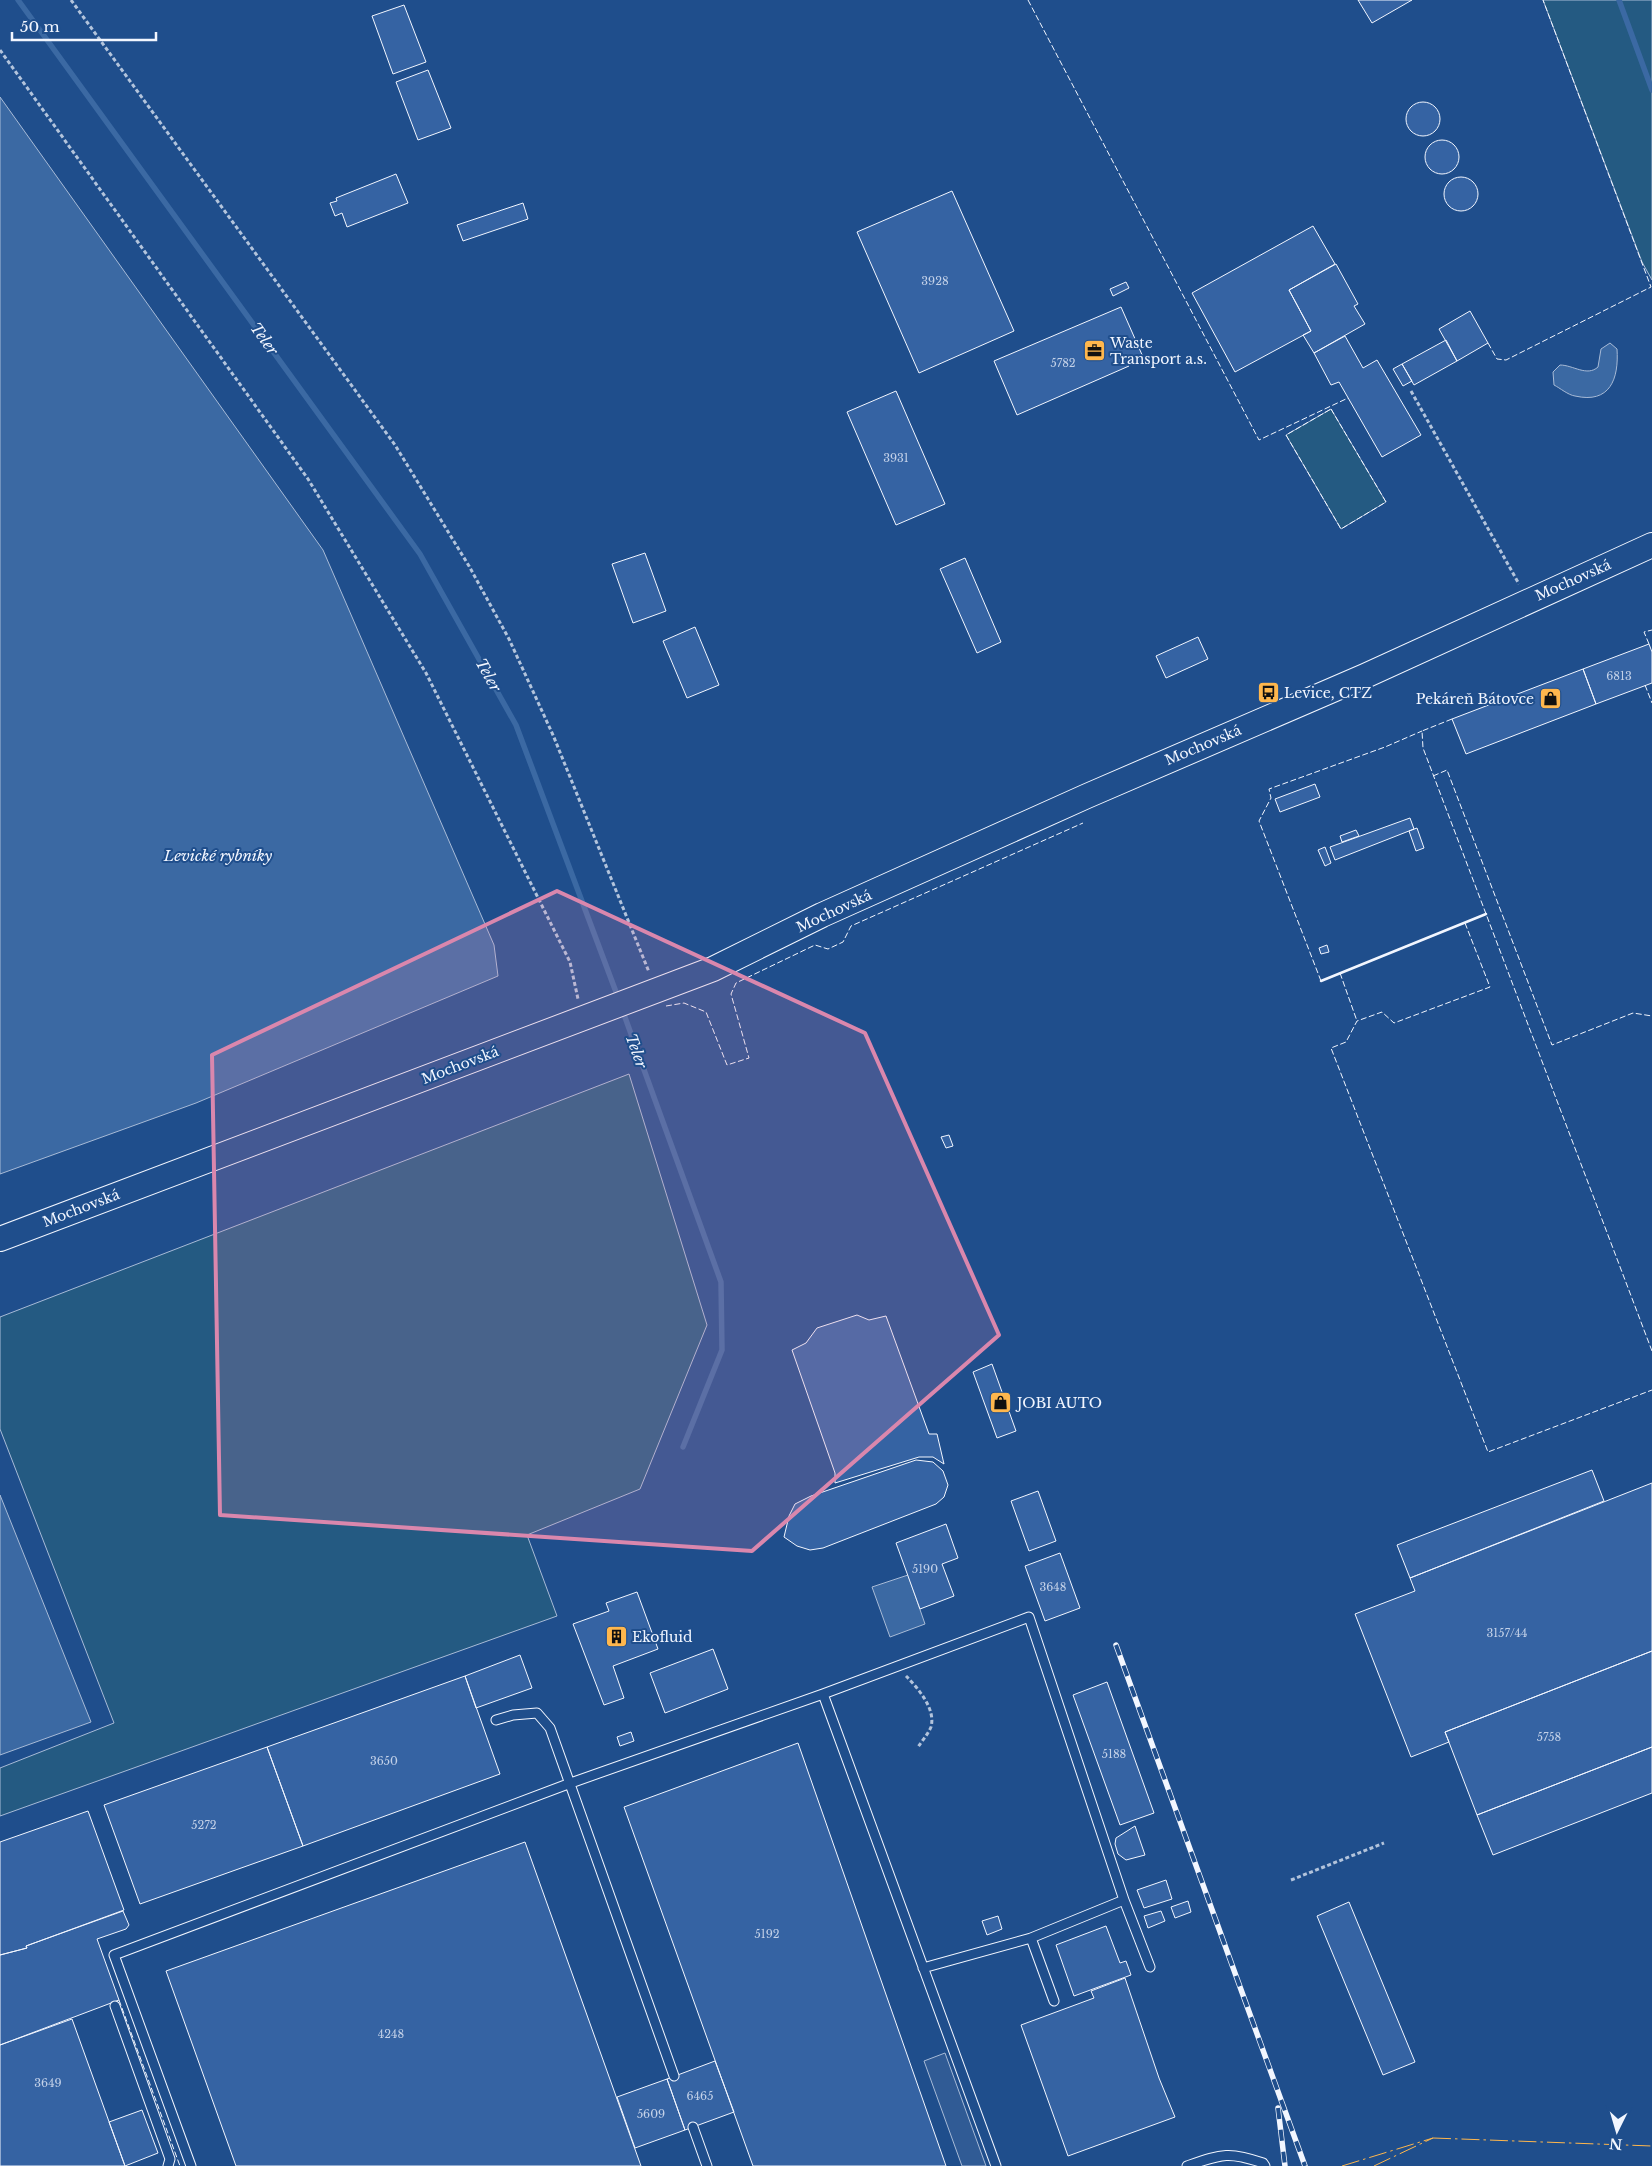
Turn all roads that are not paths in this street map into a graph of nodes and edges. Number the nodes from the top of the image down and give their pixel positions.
1 (1652, 545) edge
2 (0, 1239) edge
3 (823, 1694) junction
4 (496, 1720) dead end
5 (568, 1784) junction
6 (1124, 1900) junction
7 (1031, 1938) junction
8 (1150, 1967) dead end
9 (924, 1968) junction
10 (1054, 2001) dead end
11 (115, 2006) dead end
12 (674, 2076) dead end
13 (692, 2127) dead end
14 (168, 2166) edge
15 (191, 2166) edge
16 (707, 2166) edge
17 (996, 2166) edge
18 (1187, 2166) edge
19 (1265, 2166) edge

1 - 2 street, Mochovská
3 - 5 lane
3 - 6 lane
3 - 9 lane
4 - 5 lane
5 - 12 lane
5 - 15 lane
6 - 7 lane
6 - 8 lane
7 - 9 lane
7 - 10 lane
9 - 17 lane
11 - 14 lane
13 - 16 lane
18 - 19 lane

